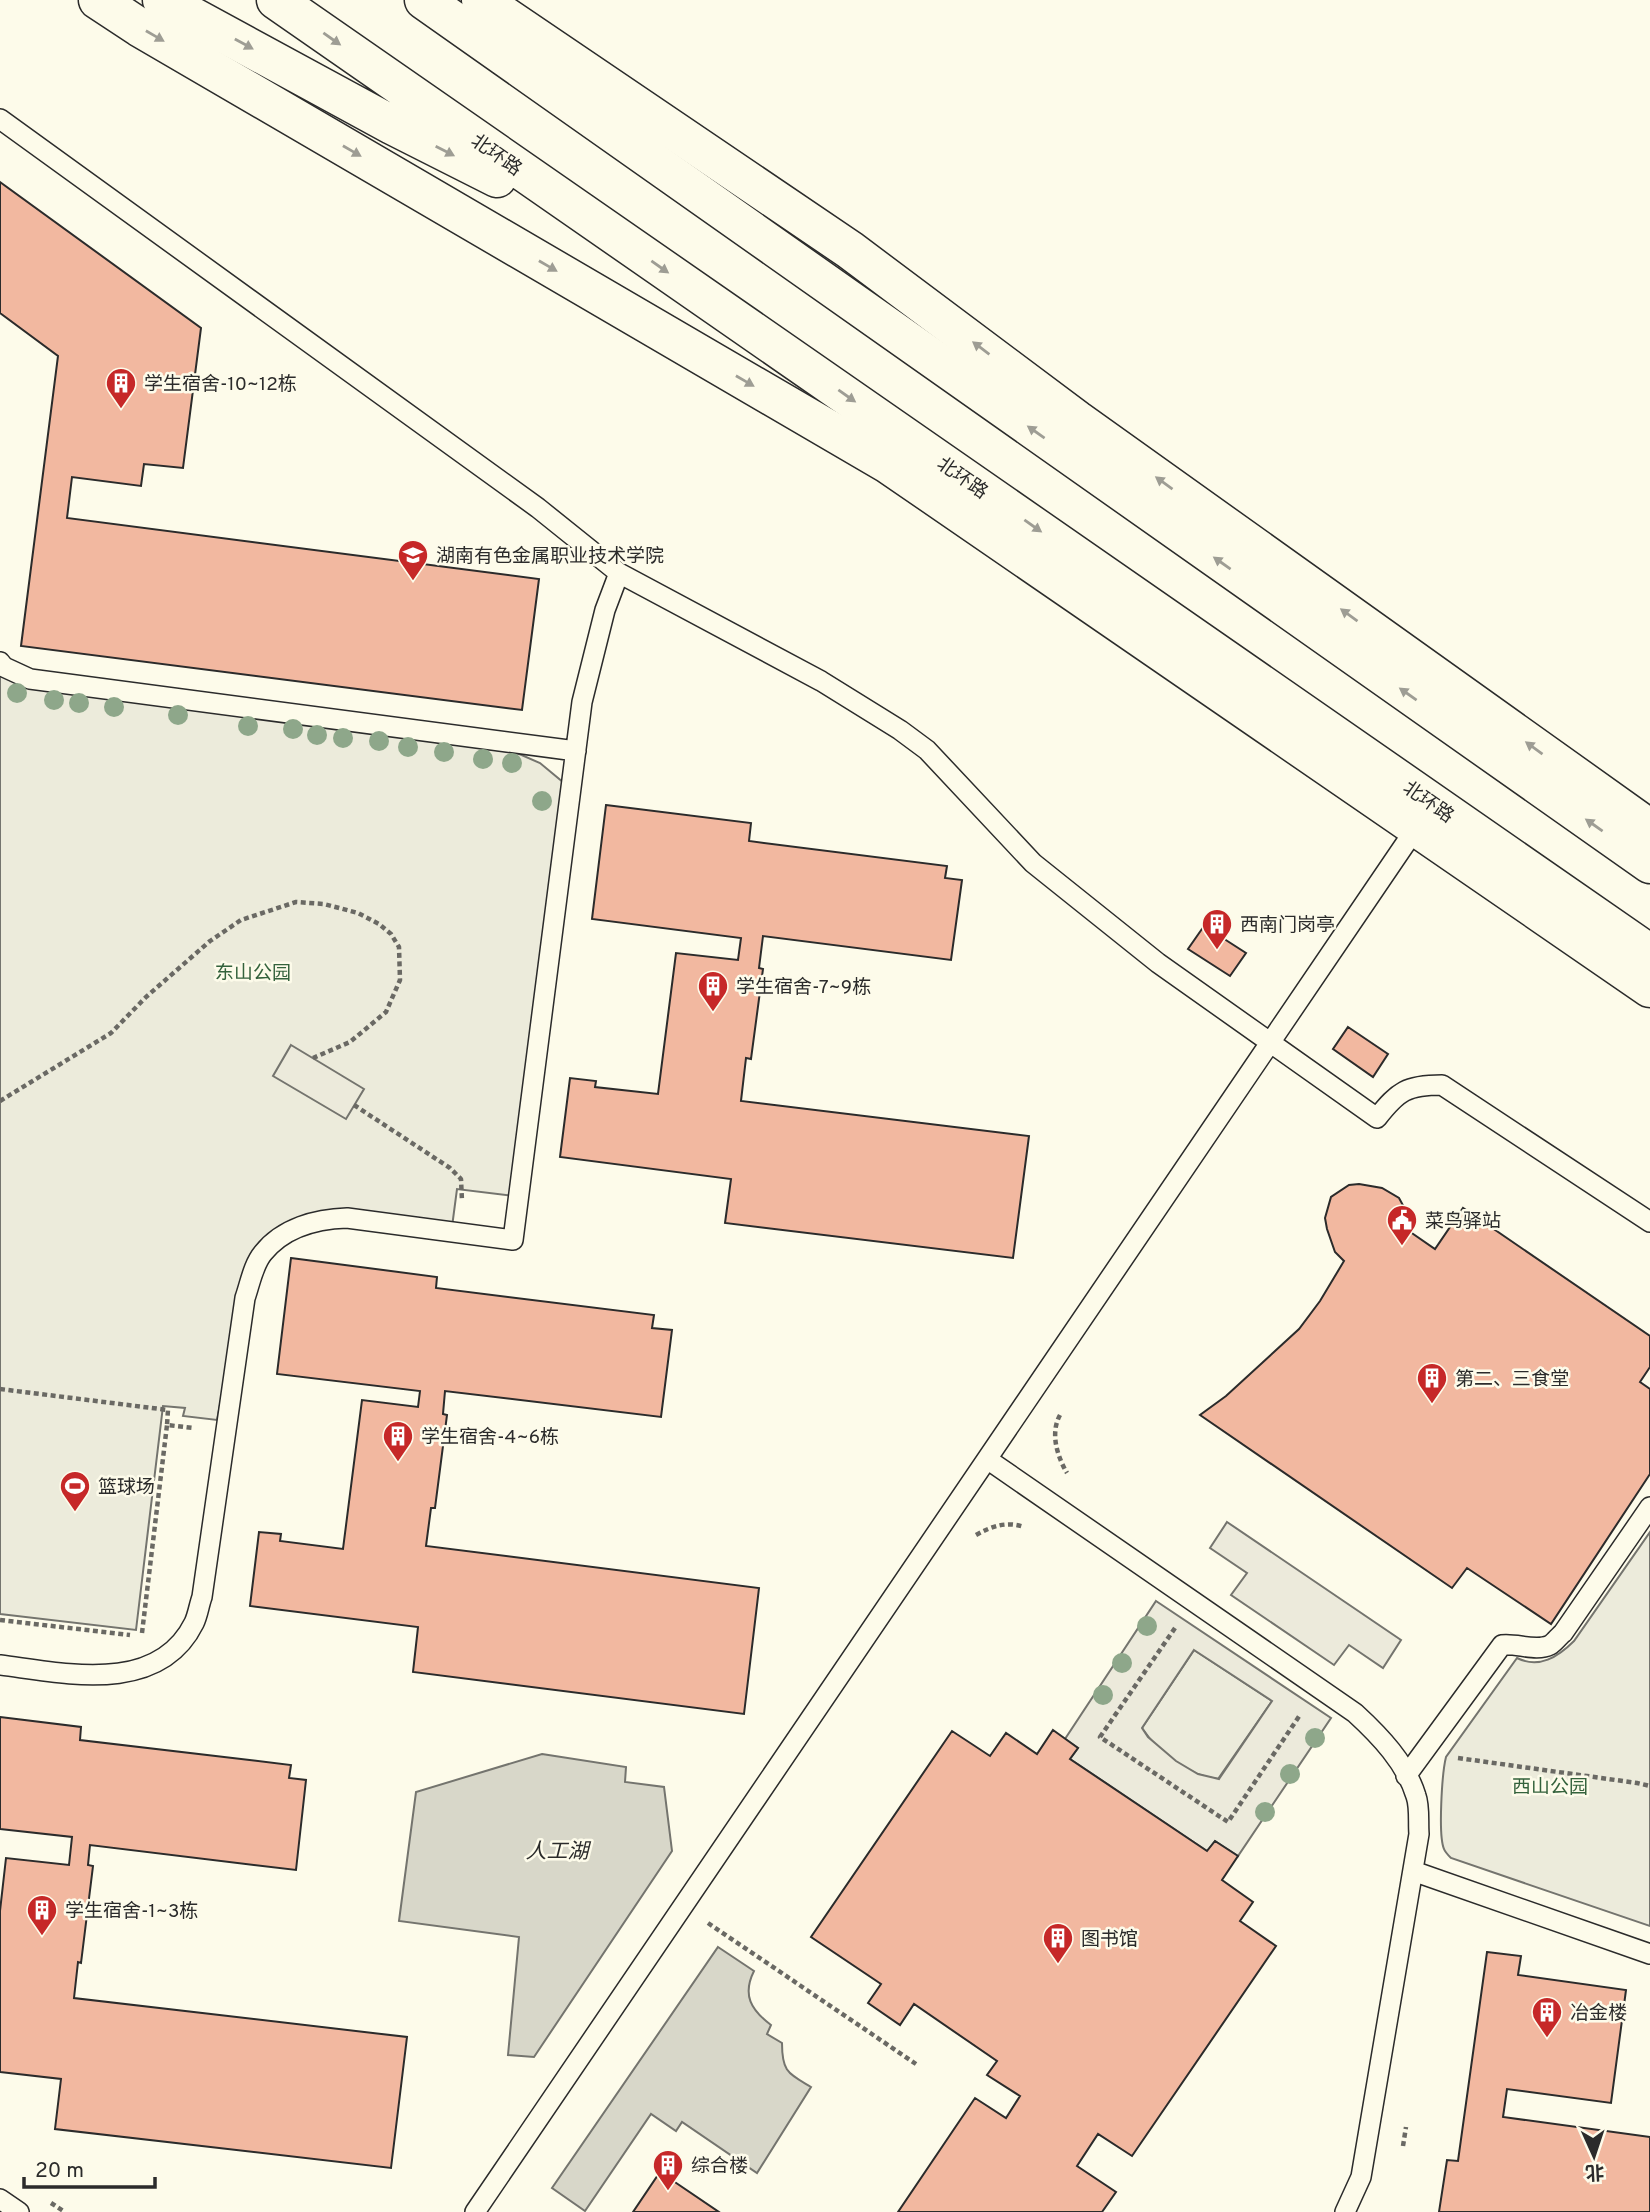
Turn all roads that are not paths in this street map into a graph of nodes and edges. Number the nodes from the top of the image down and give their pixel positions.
1 (98, 0) edge
2 (162, 0) edge
3 (276, 0) edge
4 (424, 0) edge
5 (458, 0) edge
6 (481, 0) edge
7 (552, 91) junction
8 (0, 119) edge
9 (628, 244) junction
10 (619, 573) junction
11 (0, 662) edge
12 (576, 751) junction
13 (1416, 828) junction
14 (1650, 829) edge
15 (1650, 864) edge
16 (1650, 954) edge
17 (1650, 988) edge
18 (1269, 1043) junction
19 (1650, 1222) edge
20 (987, 1459) junction
21 (1650, 1507) edge
22 (0, 1665) edge
23 (1406, 1776) junction
24 (1413, 1871) junction
25 (1650, 1954) edge
26 (0, 2199) edge
27 (19, 2212) edge
28 (475, 2212) edge
29 (1345, 2212) edge

1 -> 13 main road
2 -> 9 main road
3 -> 9 main road, 北环路
4 - 7 main road
5 - 7 main road
14 -> 6 main road
15 -> 7 main road
8 - 10 lane
9 -> 16 main road, 北环路
10 - 12 lane
10 - 18 lane
11 - 12 lane
12 - 22 lane
13 - 17 main road
13 - 18 lane
18 - 19 lane
18 - 20 lane
20 - 23 lane
20 - 28 lane
21 - 23 lane
23 - 24 lane
24 - 25 lane
24 - 29 lane
26 - 27 lane

